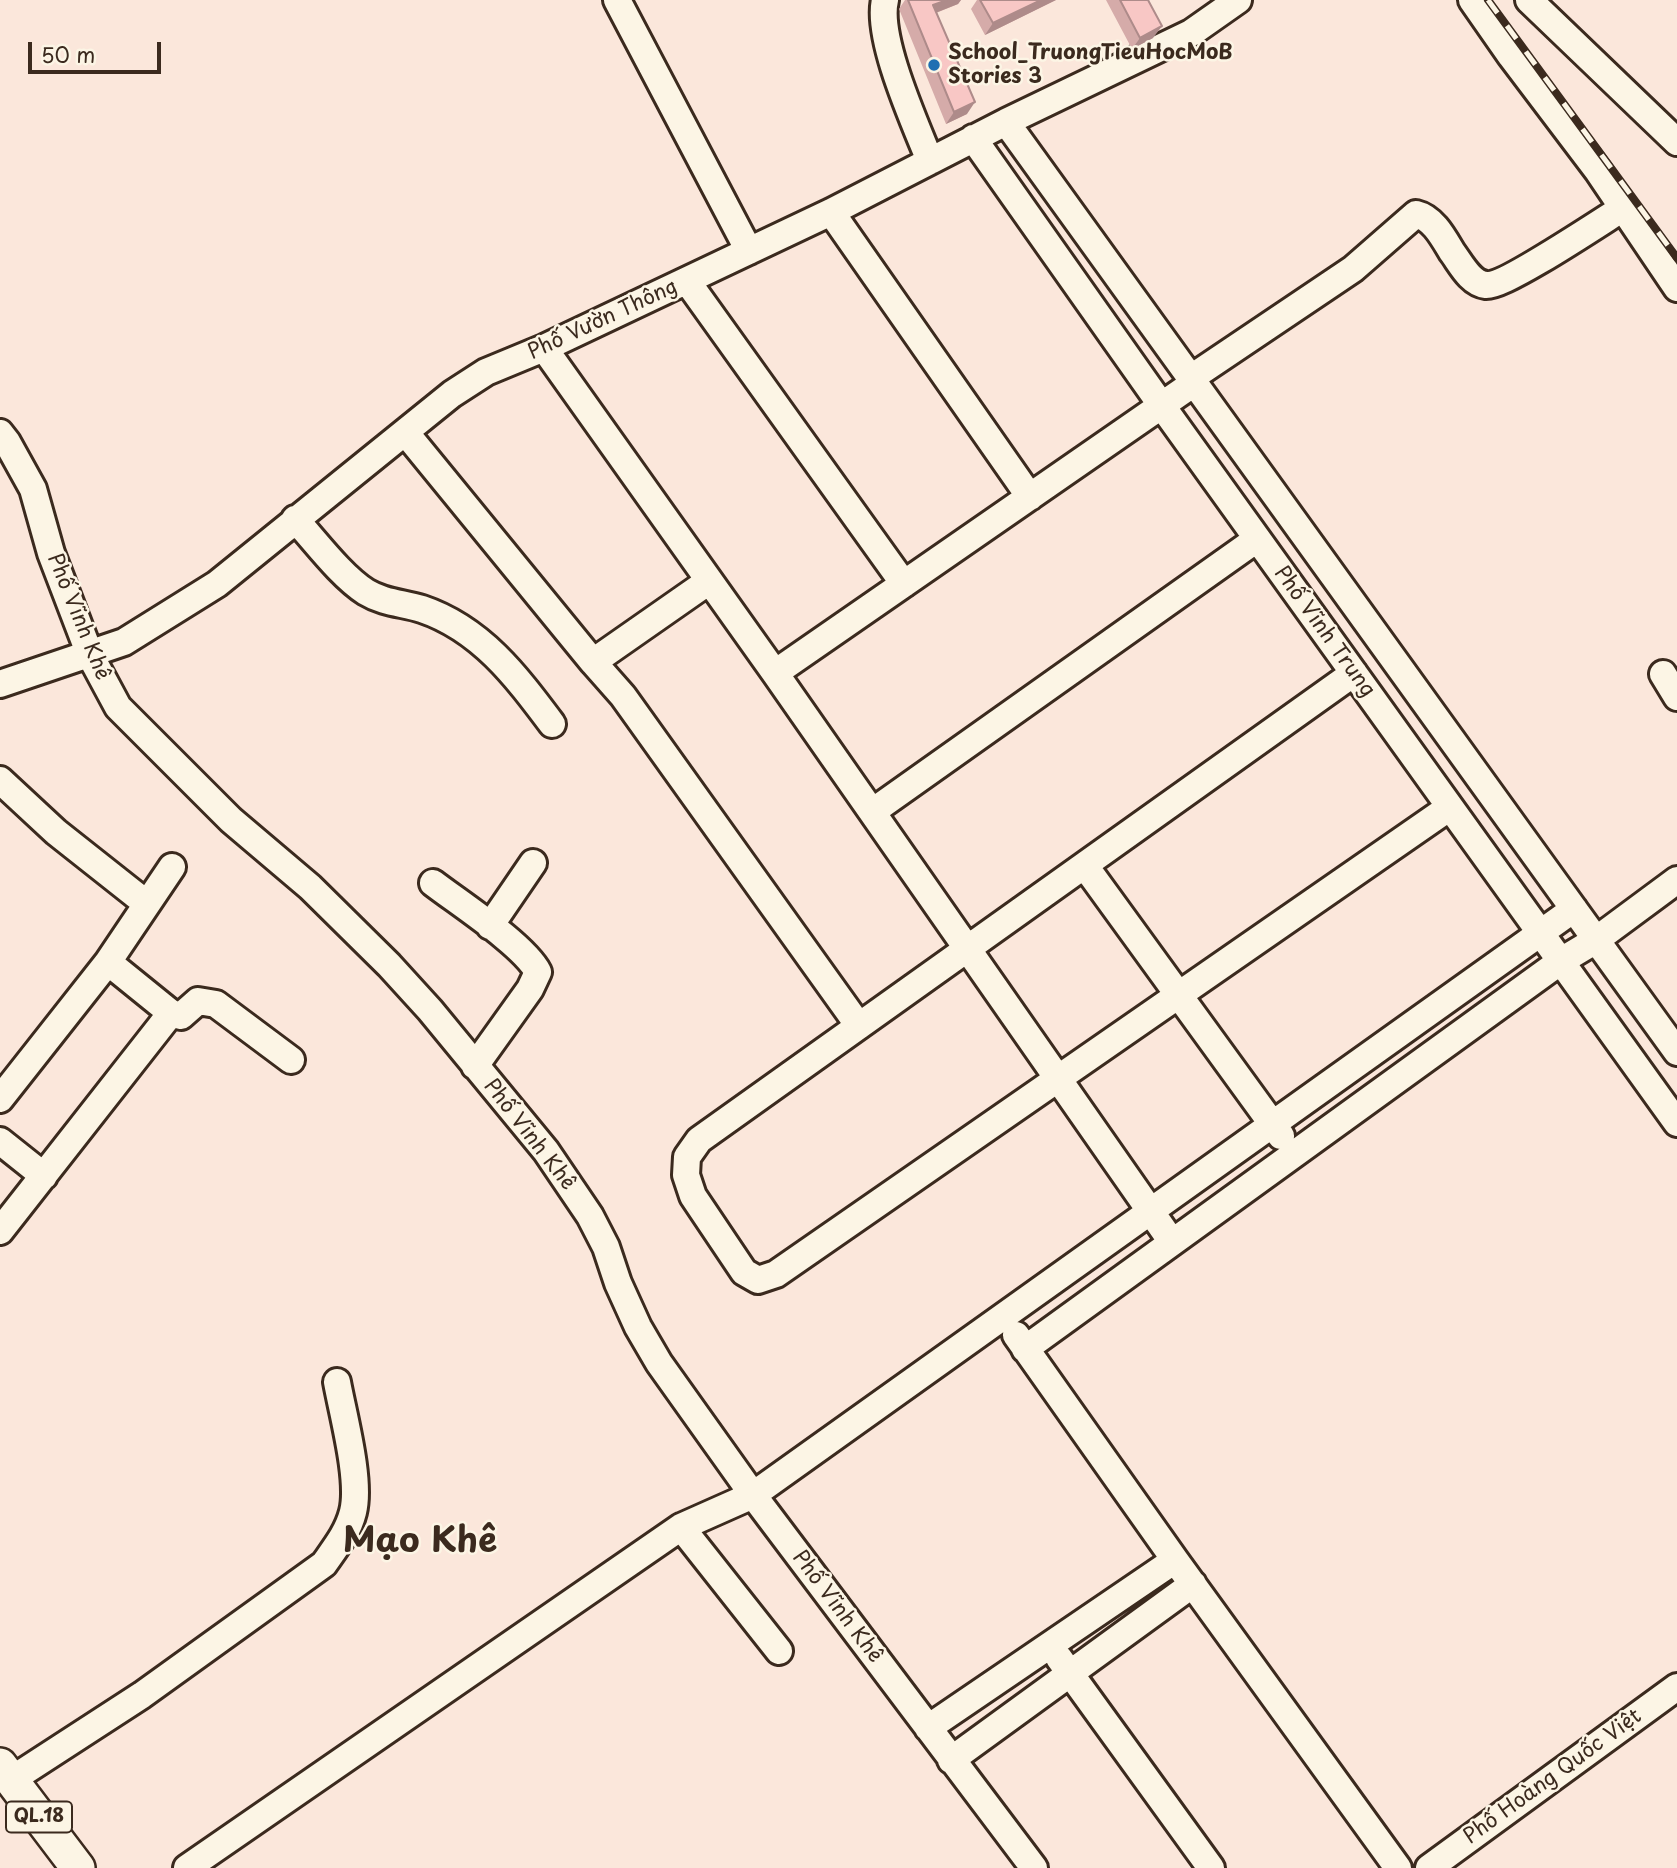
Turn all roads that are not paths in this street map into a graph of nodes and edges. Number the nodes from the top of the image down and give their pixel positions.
1 (617, 0) edge
2 (884, 0) edge
3 (1238, 0) edge
4 (1472, 0) edge
5 (1529, 0) edge
6 (1006, 122) junction
7 (1673, 130) edge
8 (973, 138) junction
9 (930, 161) junction
10 (1623, 208) junction
11 (831, 212) junction
12 (749, 251) junction
13 (1672, 270) edge
14 (687, 281) junction
15 (544, 348) junction
16 (1193, 381) junction
17 (1162, 406) junction
18 (405, 432) junction
19 (0, 433) edge
20 (1030, 497) junction
21 (295, 519) junction
22 (1257, 539) junction
23 (709, 580) junction
24 (904, 584) junction
25 (90, 655) junction
26 (593, 662) junction
27 (775, 673) junction
28 (1354, 673) junction
29 (1663, 674) dead end
30 (0, 684) edge
31 (1677, 697) edge
32 (552, 723) dead end
33 (0, 780) edge
34 (1450, 807) junction
35 (872, 812) junction
36 (533, 863) dead end
37 (1085, 866) junction
38 (172, 867) dead end
39 (1677, 880) edge
40 (433, 883) dead end
41 (147, 904) junction
42 (1574, 909) junction
43 (490, 926) junction
44 (1539, 932) junction
45 (1596, 940) junction
46 (967, 949) junction
47 (1561, 961) junction
48 (108, 962) junction
49 (1181, 995) junction
50 (171, 1013) junction
51 (859, 1026) junction
52 (1677, 1052) edge
53 (291, 1060) dead end
54 (475, 1066) junction
55 (1059, 1080) junction
56 (0, 1099) edge
57 (1272, 1123) junction
58 (1677, 1123) edge
59 (0, 1141) edge
60 (1294, 1154) junction
61 (44, 1176) junction
62 (1150, 1211) junction
63 (0, 1231) edge
64 (1172, 1242) junction
65 (1003, 1317) junction
66 (1025, 1349) junction
67 (337, 1382) dead end
68 (752, 1495) junction
69 (681, 1527) junction
70 (1175, 1560) junction
71 (1193, 1584) junction
72 (1049, 1646) junction
73 (779, 1651) dead end
74 (1070, 1673) junction
75 (1677, 1687) edge
76 (928, 1728) junction
77 (951, 1760) junction
78 (4, 1776) edge
79 (78, 1868) edge
80 (187, 1868) edge
81 (1034, 1868) edge
82 (1211, 1868) edge
83 (1398, 1868) edge
84 (1429, 1868) edge

1 - 12 street
2 - 9 street
3 - 6 street, Phố Vườn Thông
4 - 10 street
5 - 7 street
6 - 8 street, Phố Vườn Thông
6 - 16 street, Phố Vĩnh Trung
8 - 9 street, Phố Vườn Thông
8 - 17 street, Phố Vĩnh Trung
9 - 11 street, Phố Vườn Thông
10 - 13 street
10 - 16 street
11 - 12 street, Phố Vườn Thông
11 - 20 street
12 - 14 street, Phố Vườn Thông
14 - 15 street, Phố Vườn Thông
14 - 24 street
15 - 18 street, Phố Vườn Thông
15 - 23 street
16 - 17 street
16 - 42 street, Phố Vĩnh Trung
17 - 20 street
17 - 22 street, Phố Vĩnh Trung
18 - 21 street, Phố Vườn Thông
18 - 26 street
19 - 25 street, Phố Vĩnh Khê
20 - 24 street
21 - 25 street, Phố Vườn Thông
21 - 32 street
22 - 28 street, Phố Vĩnh Trung
22 - 35 street
23 - 26 street
23 - 27 street
24 - 27 street
25 - 30 street, Phố Vườn Thông
25 - 54 street, Phố Vĩnh Khê
26 - 51 street
27 - 35 street
28 - 34 street, Phố Vĩnh Trung
28 - 37 street
29 - 31 street
33 - 41 street
34 - 44 street, Phố Vĩnh Trung
34 - 49 street
35 - 46 street
36 - 43 street
37 - 46 street
37 - 49 street
38 - 41 street
39 - 45 street
40 - 43 street
41 - 48 street
42 - 44 street
42 - 45 street, Phố Vĩnh Trung
43 - 54 street
44 - 47 street, Phố Vĩnh Trung
44 - 57 street
45 - 47 street
45 - 52 street, Phố Vĩnh Trung
46 - 51 street
46 - 55 street
47 - 58 street, Phố Vĩnh Trung
47 - 60 street
48 - 50 street
48 - 56 street
49 - 55 street
49 - 57 street
50 - 53 street
50 - 61 street
51 - 55 street
54 - 68 street, Phố Vĩnh Khê
55 - 62 street
57 - 60 street
57 - 62 street
59 - 61 street
60 - 64 street
61 - 63 street
62 - 64 street
62 - 65 street
64 - 66 street
65 - 66 street
65 - 68 street
66 - 70 street
67 - 78 street
68 - 69 street
68 - 76 street, Phố Vĩnh Khê
69 - 73 street
69 - 80 street
70 - 71 street
70 - 72 street
71 - 74 street
71 - 83 street
72 - 74 street
72 - 76 street
74 - 77 street
74 - 82 street
75 - 84 street, Phố Hoàng Quốc Việt
76 - 77 street, Phố Vĩnh Khê
77 - 81 street, Phố Vĩnh Khê
78 - 79 main road, QL.18

